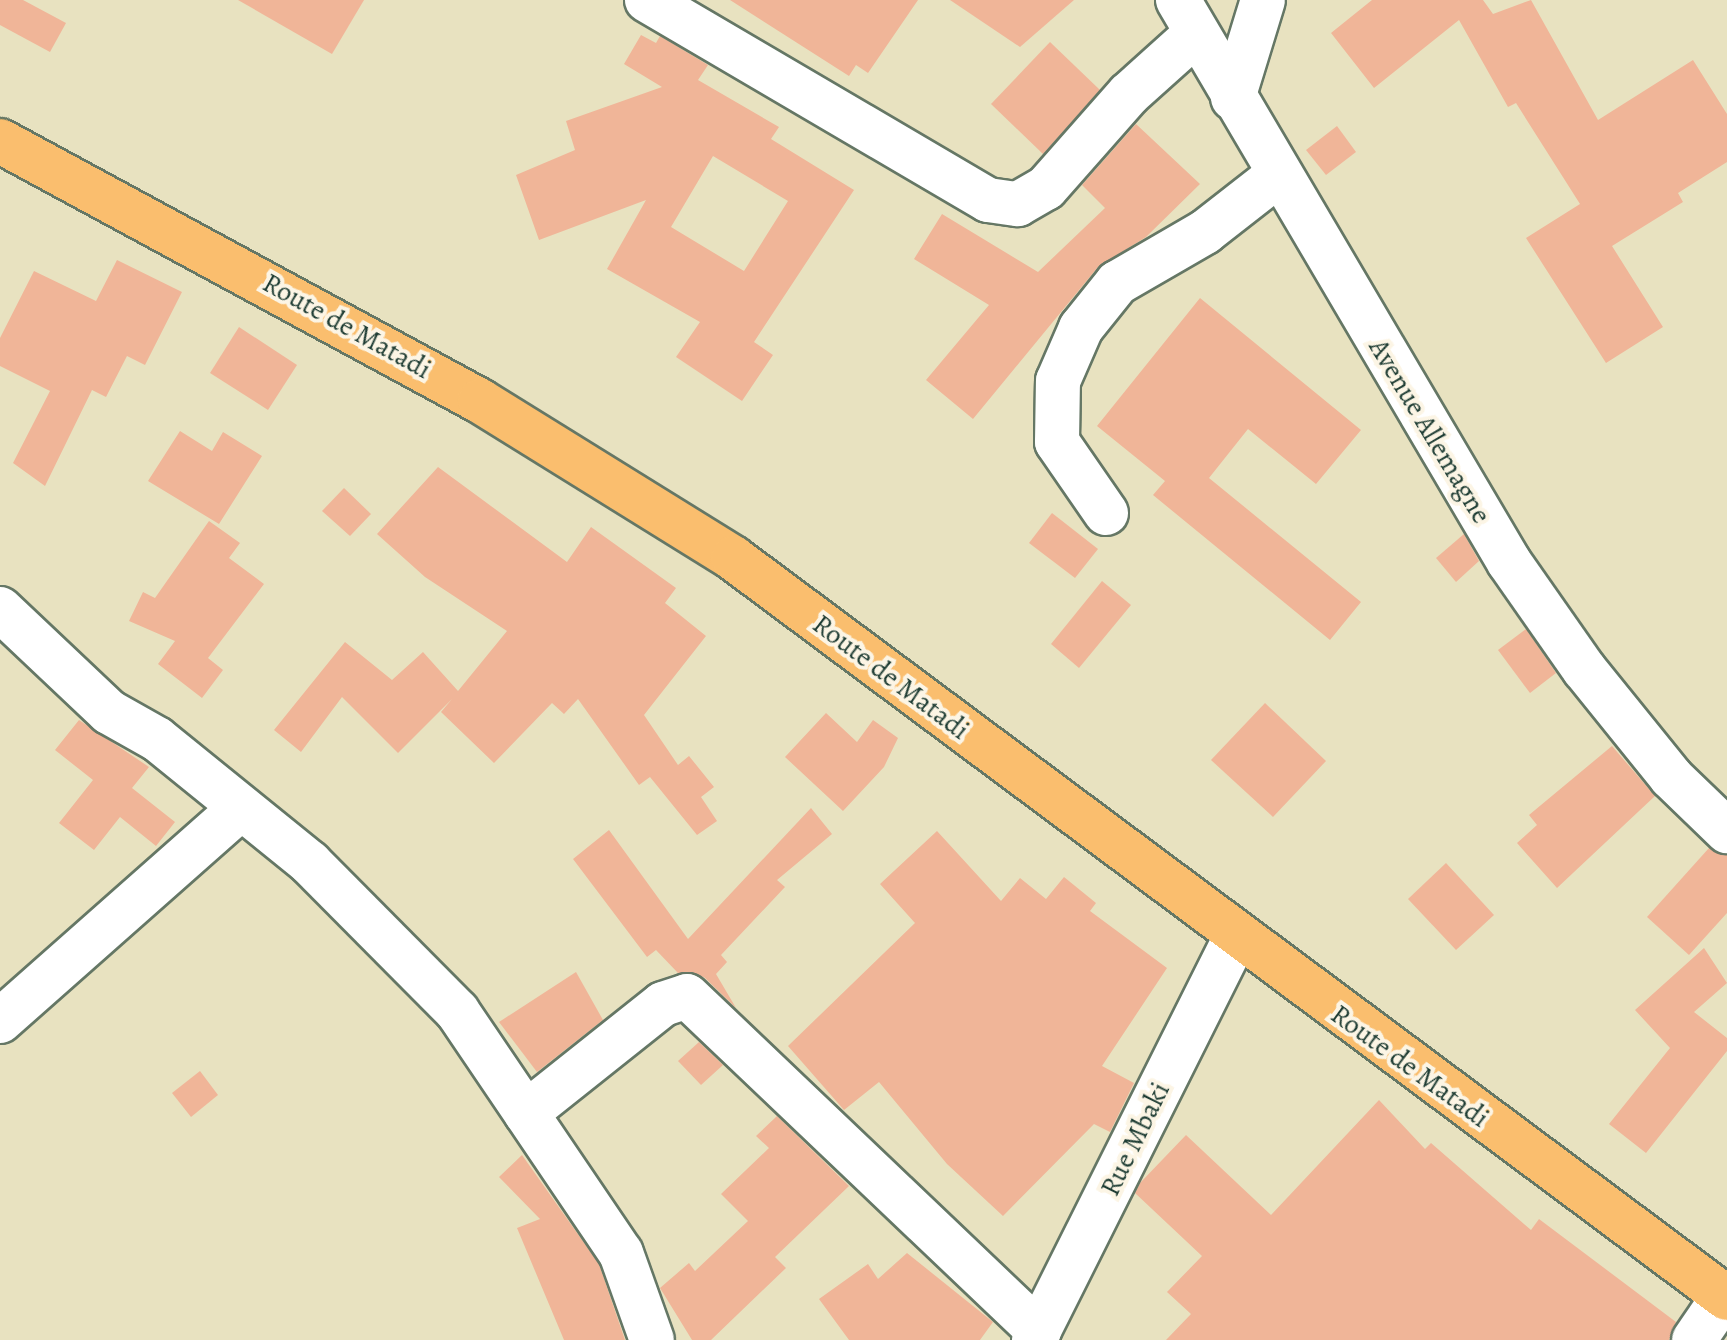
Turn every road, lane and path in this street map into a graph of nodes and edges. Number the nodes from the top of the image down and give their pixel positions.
1 (647, 0) edge
2 (1263, 0) edge
3 (1187, 16) edge
4 (1233, 98) junction
5 (0, 141) edge
6 (1278, 175) junction
7 (1106, 513) dead end
8 (0, 609) edge
9 (240, 809) junction
10 (1727, 831) edge
11 (1235, 938) junction
12 (0, 1021) edge
13 (526, 1113) junction
14 (1725, 1297) edge
15 (1036, 1336) edge
16 (652, 1340) edge
17 (1694, 1340) edge

1 - 3 street
2 - 4 street
3 - 4 street, Avenue Allemagne
4 - 6 street, Avenue Allemagne
5 - 11 highway, Route de Matadi
6 - 7 street
6 - 10 street, Avenue Allemagne
8 - 9 street
9 - 12 street
9 - 13 street
11 - 14 highway, Route de Matadi
11 - 15 street, Rue Mbaki
13 - 15 street
13 - 16 street
14 - 17 street

